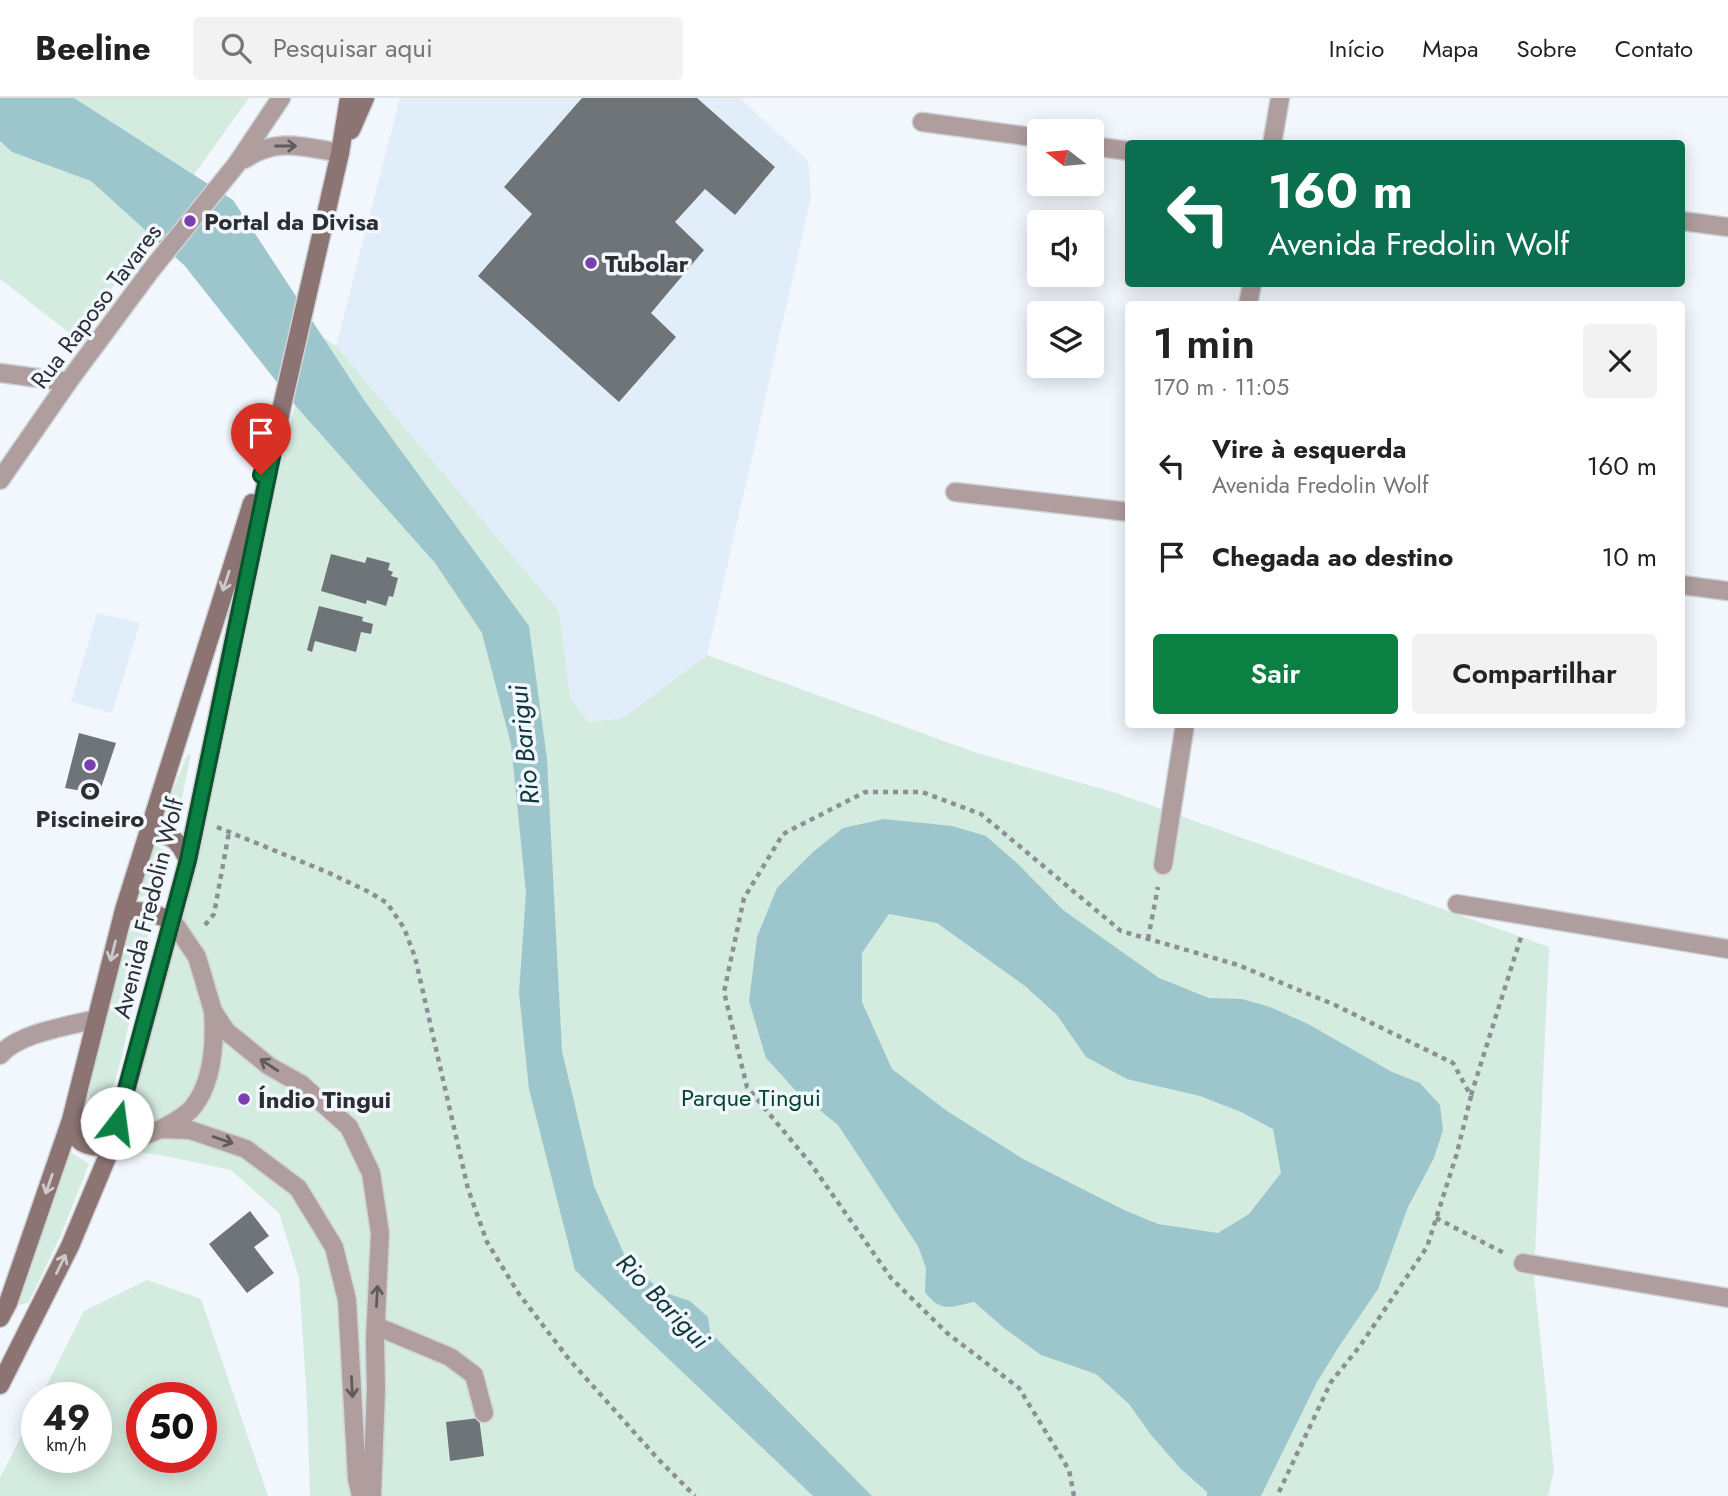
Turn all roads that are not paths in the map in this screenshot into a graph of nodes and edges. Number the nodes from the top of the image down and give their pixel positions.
1 (281, 98) edge
2 (349, 98) edge
3 (365, 98) edge
4 (1280, 98) edge
5 (922, 122) dead end
6 (1027, 136) edge
7 (1273, 140) edge
8 (1104, 148) edge
9 (1125, 150) edge
10 (340, 153) junction
11 (234, 167) junction
12 (1685, 221) edge
13 (1728, 227) edge
14 (0, 373) edge
15 (68, 382) junction
16 (280, 414) junction
17 (0, 480) edge
18 (955, 492) dead end
19 (1125, 512) edge
20 (1685, 585) edge
21 (1728, 591) edge
22 (1184, 728) edge
23 (149, 831) junction
24 (188, 860) junction
25 (1163, 865) road end
26 (1457, 904) dead end
27 (124, 910) junction
28 (173, 919) junction
29 (1728, 949) edge
30 (213, 1010) junction
31 (96, 1020) junction
32 (0, 1055) edge
33 (71, 1120) junction
34 (161, 1129) junction
35 (111, 1148) junction
36 (1523, 1263) road end
37 (1728, 1298) edge
38 (4, 1310) edge
39 (31, 1325) junction
40 (376, 1326) junction
41 (0, 1385) edge
42 (484, 1413) dead end
43 (361, 1496) edge
44 (372, 1496) edge

1 - 11 street, Rua Raposo Tavares
2 - 10 main road, Avenida Fredolin Wolf
3 - 10 main road, Avenida Fredolin Wolf
4 - 7 street
5 - 6 street
8 - 9 street
11 -> 10 street, Rua Raposo Tavares
10 - 16 main road, Avenida Fredolin Wolf
11 - 15 street, Rua Raposo Tavares
12 - 13 street
14 - 15 street
15 - 17 street, Rua Raposo Tavares
16 -> 23 main road, Avenida Fredolin Wolf
16 - 24 main road, Avenida Fredolin Wolf
18 - 19 street
20 - 21 street
22 - 25 street
23 - 24 main road
23 - 27 main road, Avenida Fredolin Wolf
24 - 28 main road, Avenida Fredolin Wolf
26 - 29 street
27 - 28 main road
27 -> 31 main road, Avenida Fredolin Wolf
28 - 30 street
28 - 35 main road, Avenida Fredolin Wolf
30 - 34 street
40 -> 30 street
31 - 32 street
31 - 33 main road, Avenida Fredolin Wolf
33 - 35 main road
33 -> 38 main road, Avenida Fredolin Wolf
34 - 35 street
34 -> 43 street
39 -> 35 main road, Avenida Fredolin Wolf
36 - 37 street
38 - 39 main road
39 - 41 main road, Avenida Fredolin Wolf
40 - 42 street
40 - 44 street

